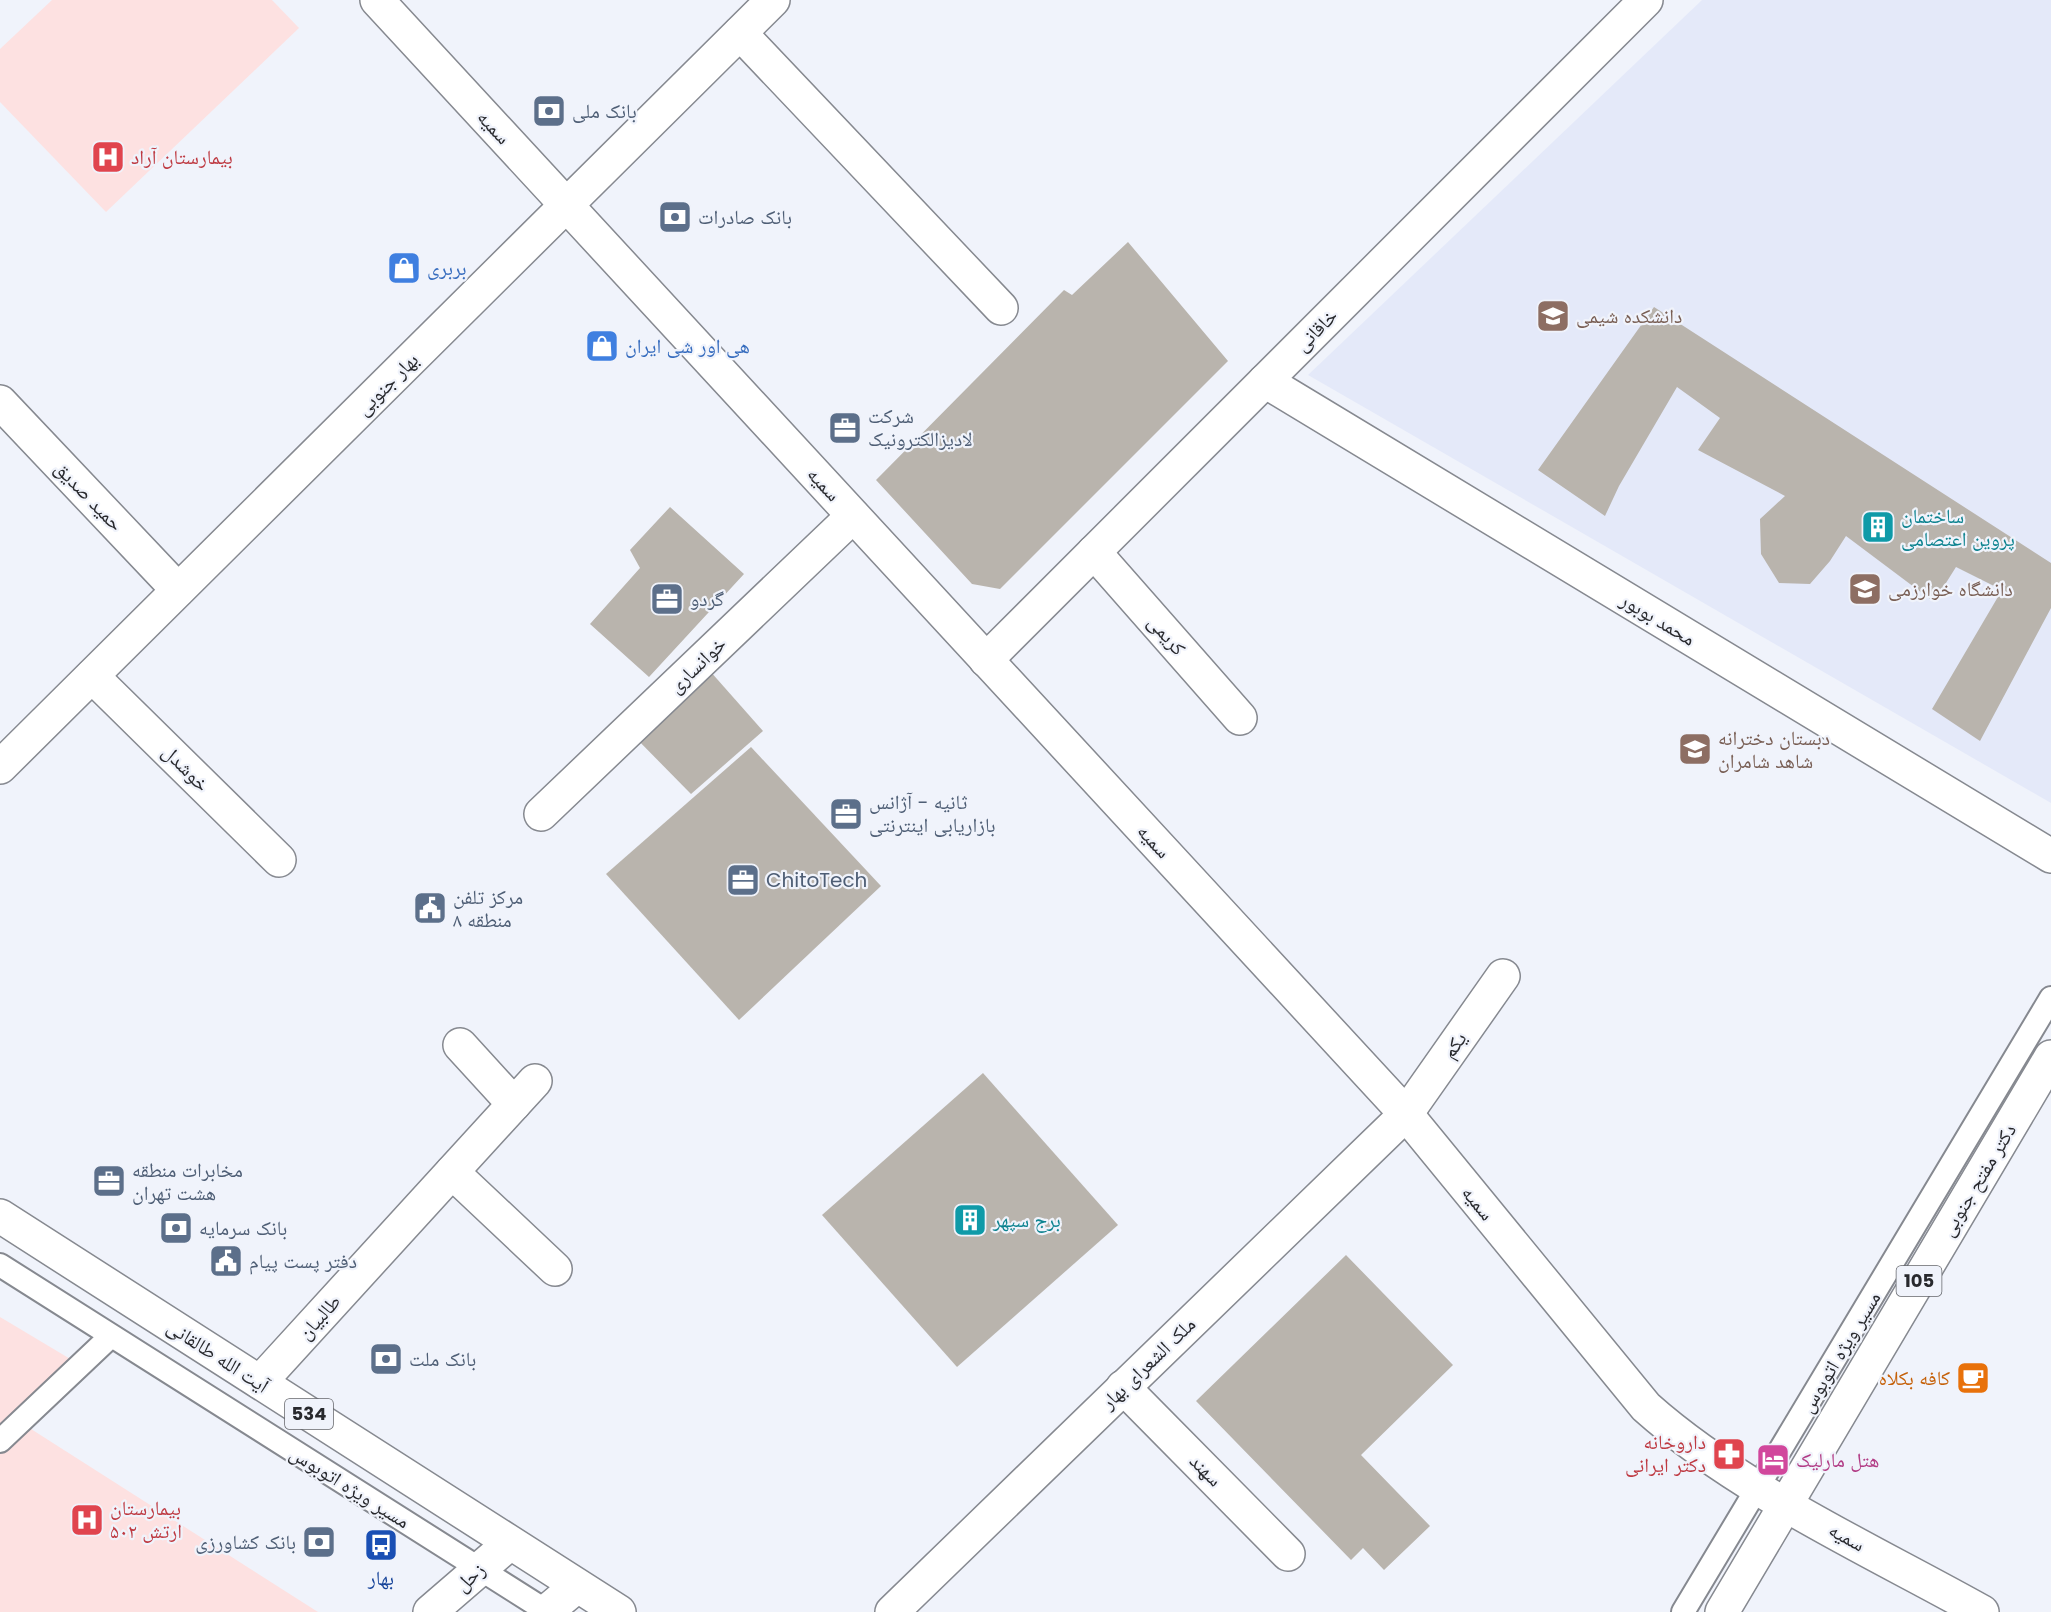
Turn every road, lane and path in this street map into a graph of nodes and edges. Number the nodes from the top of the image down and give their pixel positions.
1 (377, 0) edge
2 (773, 0) edge
3 (1640, 2) edge
4 (740, 33) junction
5 (567, 205) junction
6 (1001, 308) dead end
7 (1265, 381) junction
8 (0, 402) edge
9 (853, 516) junction
10 (1094, 552) junction
11 (178, 590) junction
12 (986, 660) junction
13 (92, 676) junction
14 (1240, 718) dead end
15 (0, 767) edge
16 (541, 814) dead end
17 (2051, 856) edge
18 (279, 860) dead end
19 (1503, 976) dead end
20 (2051, 998) edge
21 (460, 1045) dead end
22 (2051, 1057) edge
23 (1406, 1114) junction
24 (452, 1172) junction
25 (0, 1216) edge
26 (0, 1265) edge
27 (555, 1269) dead end
28 (111, 1336) junction
29 (260, 1382) junction
30 (1124, 1387) junction
31 (0, 1441) edge
32 (1759, 1487) junction
33 (1787, 1504) junction
34 (510, 1543) junction
35 (1288, 1554) dead end
36 (479, 1569) junction
37 (577, 1586) junction
38 (430, 1612) edge
39 (547, 1612) edge
40 (618, 1612) edge
41 (892, 1612) edge
42 (1683, 1612) edge
43 (1722, 1612) edge
44 (1982, 1612) edge

1 - 5 street, سمیه
2 - 4 street, بهار جنوبی
3 - 7 street, خاقانی
4 - 5 street, بهار جنوبی
4 - 6 street
5 - 9 street, سمیه
5 - 11 street, بهار جنوبی
7 - 10 street, خاقانی
7 - 17 street, محمد بوبور
8 - 11 street, حمید صدیق
9 - 12 street, سمیه
9 - 16 street, خوانساری
10 - 12 street, خاقانی
10 - 14 street, کریمی
11 - 13 street, بهار جنوبی
12 - 23 street, سمیه
13 - 15 street, بهار جنوبی
13 - 18 street, خوشدل
19 - 23 street, یکم
20 - 32 lane, مسیر ویژه اتوبوس
21 - 24 street, طالبیان
22 - 33 street, دکتر مفتح جنوبی / 105
23 - 30 street, ملک الشعرای بهار
23 - 32 street, سمیه
24 - 27 street
24 - 29 street, طالبیان
25 - 29 street, آیت الله طالقانی / 534
26 - 28 lane, مسیر ویژه اتوبوس
28 - 31 lane
28 - 36 lane, مسیر ویژه اتوبوس
29 - 34 street, آیت الله طالقانی / 534
30 - 35 street, سهند
30 - 41 street, ملک الشعرای بهار
32 - 33 street, سمیه
32 - 42 lane, مسیر ویژه اتوبوس
33 - 43 street, دکتر مفتح جنوبی / 105
33 - 44 street, سمیه
34 - 36 street, زحل
34 - 37 street, آیت الله طالقانی / 534
36 - 38 street, زحل
36 - 39 lane, مسیر ویژه اتوبوس
37 - 39 street
37 - 40 street, آیت الله طالقانی / 534

